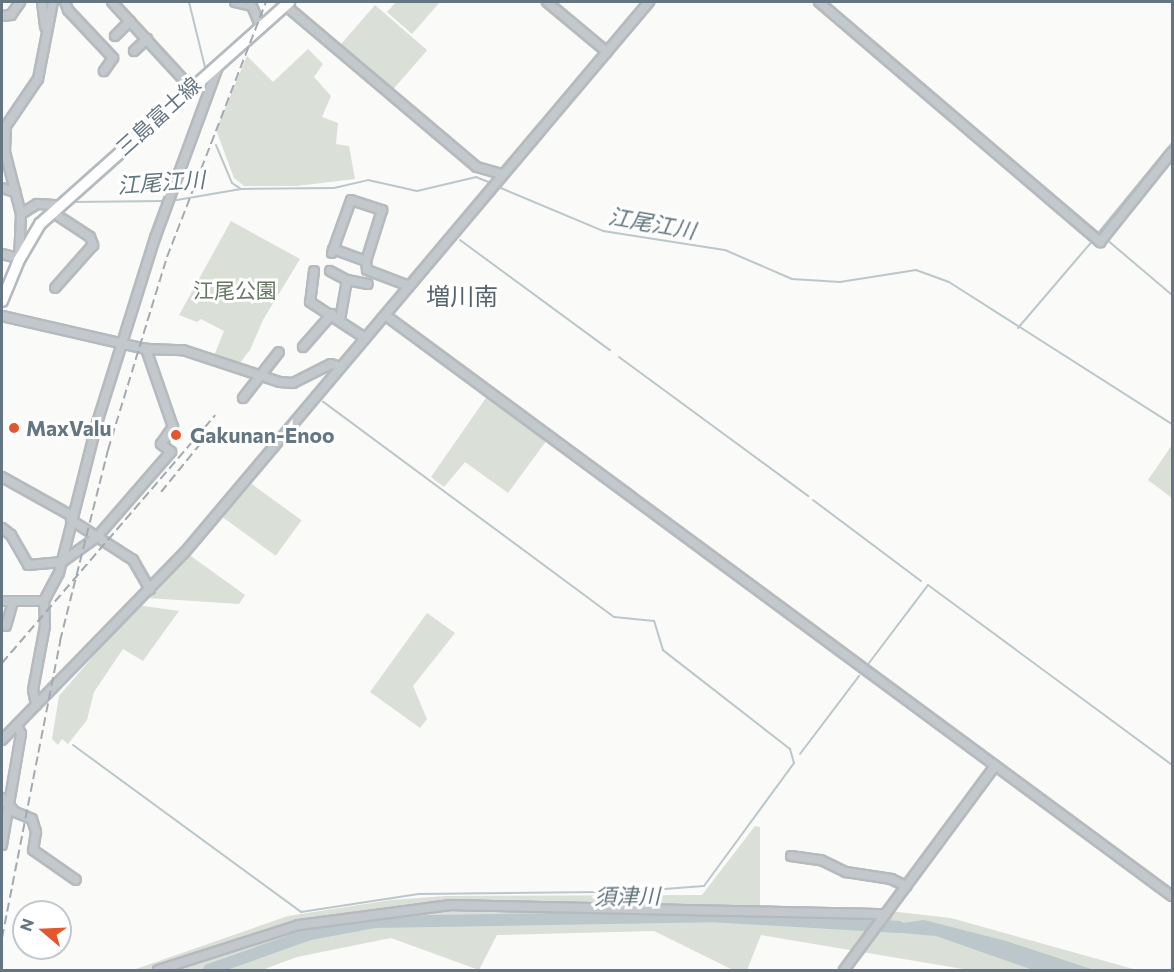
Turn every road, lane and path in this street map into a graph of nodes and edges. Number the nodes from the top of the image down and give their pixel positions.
1 (20, 2) edge
2 (42, 2) edge
3 (52, 2) edge
4 (65, 2) edge
5 (112, 2) edge
6 (235, 2) edge
7 (547, 2) edge
8 (819, 2) edge
9 (245, 3) edge
10 (287, 3) edge
11 (645, 3) edge
12 (2, 16) edge
13 (130, 21) junction
14 (260, 25) junction
15 (47, 29) junction
16 (115, 36) dead end
17 (147, 39) junction
18 (134, 51) dead end
19 (607, 52) junction
20 (211, 69) junction
21 (104, 71) dead end
22 (191, 88) junction
23 (5, 120) edge
24 (1173, 152) edge
25 (500, 176) junction
26 (2, 188) edge
27 (15, 192) junction
28 (55, 209) junction
29 (21, 214) junction
30 (2, 254) edge
31 (18, 259) junction
32 (366, 261) junction
33 (314, 271) dead end
34 (330, 272) dead end
35 (347, 280) junction
36 (368, 284) dead end
37 (409, 286) junction
38 (54, 288) dead end
39 (2, 301) edge
40 (385, 315) junction
41 (2, 316) edge
42 (336, 316) junction
43 (365, 338) junction
44 (122, 343) junction
45 (303, 347) dead end
46 (146, 349) junction
47 (279, 352) dead end
48 (340, 367) junction
49 (259, 376) junction
50 (243, 398) dead end
51 (2, 477) edge
52 (72, 518) junction
53 (2, 528) edge
54 (98, 537) junction
55 (62, 562) junction
56 (150, 590) junction
57 (2, 601) edge
58 (13, 601) junction
59 (44, 601) junction
60 (6, 626) dead end
61 (36, 705) junction
62 (17, 724) junction
63 (6, 729) edge
64 (2, 740) edge
65 (995, 766) junction
66 (2, 798) edge
67 (9, 804) junction
68 (2, 845) edge
69 (791, 856) dead end
70 (76, 880) dead end
71 (906, 886) junction
72 (1173, 896) edge
73 (886, 914) junction
74 (158, 970) edge
75 (844, 970) edge

1 - 12 street
2 - 15 street
3 - 15 street
4 - 21 street
5 - 13 street
6 - 9 street
7 - 19 street
8 - 24 street
9 - 14 street
10 - 14 main road, 三島富士線
10 - 25 street
11 - 19 street
13 - 16 street
13 - 17 street
14 - 20 main road, 三島富士線
15 - 23 street
17 - 18 street
17 - 22 street
19 - 25 street
20 - 22 main road, 三島富士線
20 - 44 street
22 - 28 main road, 三島富士線
23 - 27 street
25 - 37 street
26 - 27 street
27 - 29 street
28 - 29 street
28 - 31 main road, 三島富士線
28 - 38 street
29 - 31 street
30 - 31 street
31 - 39 main road, 三島富士線
32 - 32 street
32 - 37 street
33 - 42 street
34 - 35 street
35 - 36 street
35 - 42 street
37 - 40 street
40 - 43 street
40 - 65 street
41 - 44 street
42 - 43 street
42 - 45 street
43 - 48 street
44 - 46 street
44 - 52 street
46 - 49 street
46 - 54 street
47 - 49 street
48 - 49 street
48 - 56 street
49 - 50 street
51 - 52 street
52 - 54 street
52 - 55 street
53 - 55 street
54 - 55 street
54 - 56 street
55 - 59 street
56 - 61 street
57 - 58 street
58 - 59 street
58 - 60 street
59 - 61 street
61 - 62 street
62 - 63 street
62 - 67 street
63 - 64 street
65 - 71 street
65 - 72 street
66 - 67 street
67 - 68 street
67 - 70 street
69 - 71 street
71 - 73 street
73 - 74 street
73 - 75 street

